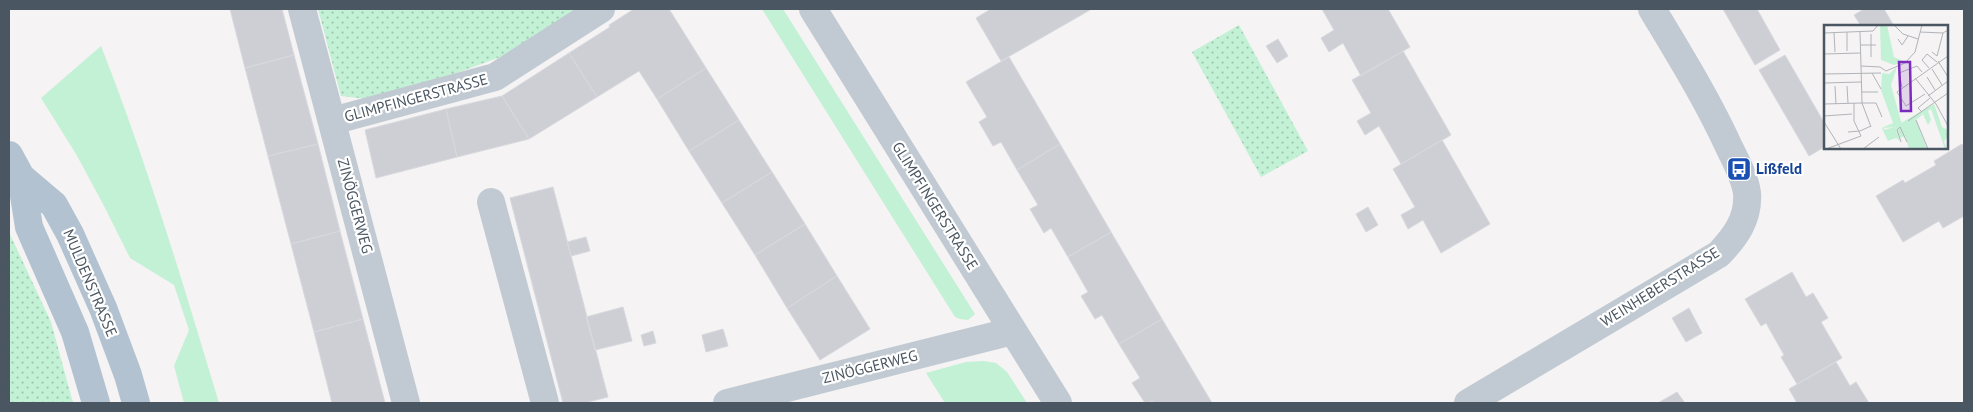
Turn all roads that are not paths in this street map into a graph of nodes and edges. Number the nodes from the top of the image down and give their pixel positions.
1 (302, 9) edge
2 (601, 9) edge
3 (813, 9) edge
4 (1652, 9) edge
5 (332, 121) junction
6 (15, 166) edge
7 (491, 202) dead end
8 (1013, 330) junction
9 (96, 403) edge
10 (136, 403) edge
11 (406, 403) edge
12 (545, 403) edge
13 (726, 403) edge
14 (1058, 403) edge
15 (1468, 403) edge

1 - 5 street, ZINÖGGERWEG
2 - 5 street, GLIMPFINGERSTRASSE
3 - 8 street, GLIMPFINGERSTRASSE
4 - 15 street, WEINHEBERSTRASSE
5 - 11 street, ZINÖGGERWEG
6 - 9 main road, MULDENSTRASSE
6 - 10 main road, MULDENSTRASSE
7 - 12 street
8 - 13 street, ZINÖGGERWEG
8 - 14 street, GLIMPFINGERSTRASSE

